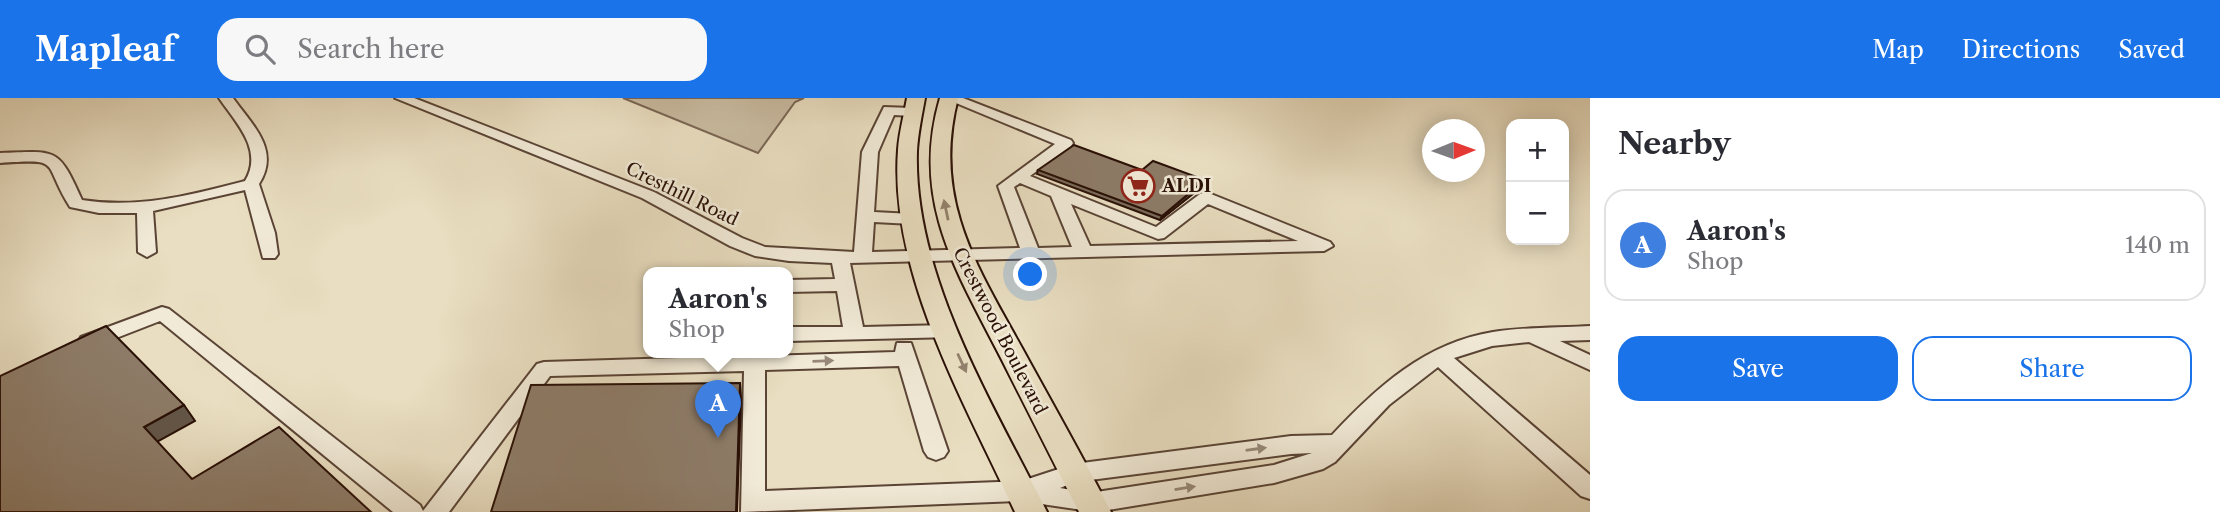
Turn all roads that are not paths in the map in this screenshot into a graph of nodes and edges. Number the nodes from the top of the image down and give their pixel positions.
1 (226, 98) edge
2 (402, 98) edge
3 (948, 104) edge
4 (914, 105) edge
5 (0, 158) edge
6 (1018, 177) junction
7 (251, 184) junction
8 (1058, 193) junction
9 (145, 209) junction
10 (1108, 214) junction
11 (865, 217) junction
12 (912, 219) junction
13 (1124, 250) junction
14 (1083, 251) junction
15 (146, 252) dead end
16 (1031, 253) junction
17 (269, 254) dead end
18 (959, 254) junction
19 (918, 255) junction
20 (863, 257) junction
21 (840, 258) junction
22 (845, 285) junction
23 (793, 286) edge
24 (947, 332) junction
25 (1590, 333) edge
26 (793, 334) edge
27 (854, 334) junction
28 (900, 334) junction
29 (1532, 336) junction
30 (62, 351) edge
31 (1439, 356) junction
32 (755, 358) edge
33 (652, 359) edge
34 (908, 359) junction
35 (1590, 363) edge
36 (1338, 444) junction
37 (936, 451) dead end
38 (1074, 473) junction
39 (1588, 485) edge
40 (1026, 502) edge
41 (959, 503) edge
42 (753, 507) edge
43 (1092, 507) edge
44 (411, 512) edge
45 (435, 512) edge

1 - 7 street
2 - 21 street, Cresthill Road
3 - 4 main road
3 - 6 street
18 -> 3 main road, Crestwood Boulevard
4 - 11 street
4 - 12 main road
5 - 9 street
6 - 8 street
6 - 16 street
7 - 9 street
7 - 17 street
8 - 10 street
8 - 14 street
9 - 15 street
10 - 13 street
10 - 13 street, Cresthill Road
11 - 12 street
11 - 20 street
12 - 19 main road
13 - 14 street, Cresthill Road
14 - 16 street, Cresthill Road
16 - 18 street, Cresthill Road
18 - 19 street, Cresthill Road
18 - 38 main road, Crestwood Boulevard
19 - 20 street, Cresthill Road
19 - 24 main road
20 - 21 street, Cresthill Road
21 - 22 street
22 - 23 street
22 - 27 street
24 - 28 street
24 -> 40 main road
25 - 29 street
26 - 27 street
27 - 28 street
28 - 34 street
29 - 31 street
29 - 35 street
30 - 44 street
31 - 36 street
31 - 39 street
32 - 33 street
32 -> 34 street
32 - 42 street
33 - 45 street
34 - 37 street
38 -> 36 street
43 -> 36 street
38 - 40 street
38 - 43 main road, Crestwood Boulevard
40 - 41 street
40 - 43 street
41 - 42 street

